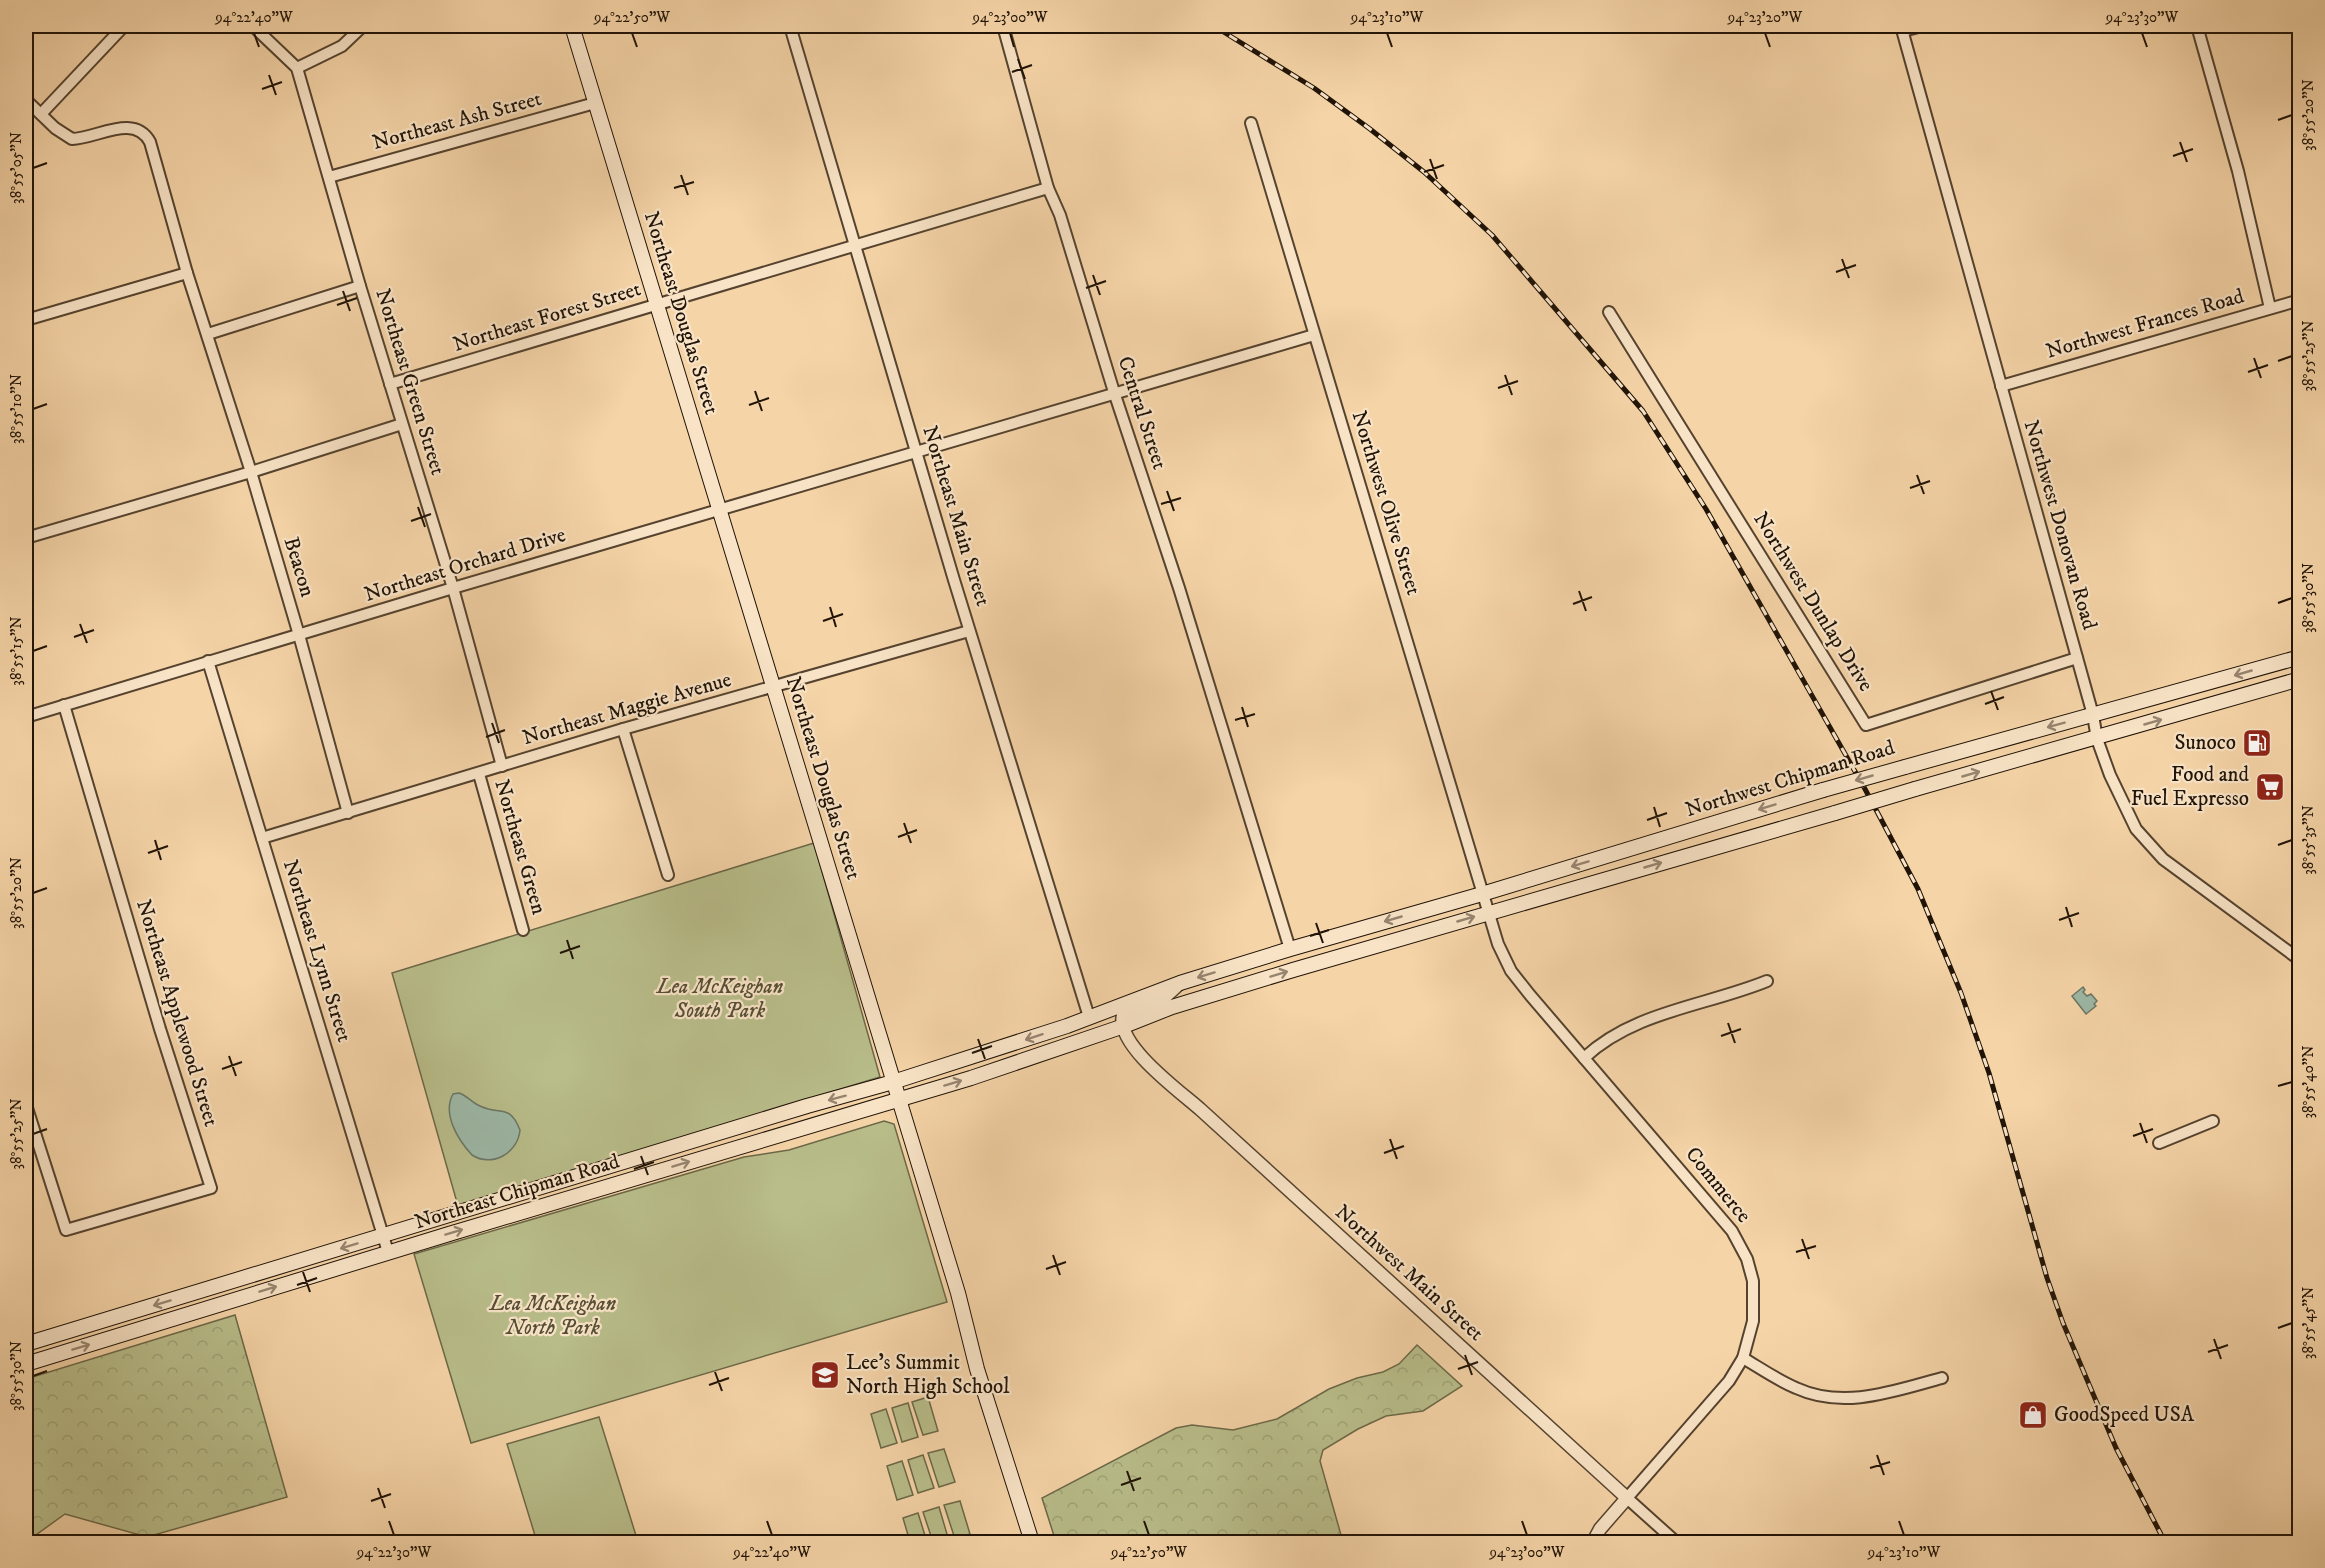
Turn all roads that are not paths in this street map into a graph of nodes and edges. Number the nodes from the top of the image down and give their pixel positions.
1 (123, 26) edge
2 (253, 26) edge
3 (363, 26) edge
4 (572, 26) edge
5 (790, 26) edge
6 (1003, 26) edge
7 (1922, 26) edge
8 (2197, 26) edge
9 (1902, 28) edge
10 (297, 68) junction
11 (26, 100) edge
12 (595, 103) junction
13 (40, 114) junction
14 (1251, 123) dead end
15 (329, 177) junction
16 (1048, 188) junction
17 (854, 246) junction
18 (187, 273) junction
19 (360, 286) junction
20 (2300, 300) edge
21 (656, 305) junction
22 (2270, 308) junction
23 (1609, 312) dead end
24 (26, 320) edge
25 (208, 334) junction
26 (1314, 334) junction
27 (390, 384) junction
28 (2001, 386) junction
29 (1114, 392) junction
30 (402, 424) junction
31 (916, 451) junction
32 (251, 472) junction
33 (721, 510) junction
34 (26, 538) edge
35 (453, 588) junction
36 (969, 631) junction
37 (299, 635) junction
38 (2300, 657) edge
39 (2077, 658) junction
40 (208, 661) junction
41 (2300, 679) edge
42 (774, 688) junction
43 (64, 705) junction
44 (2093, 715) junction
45 (26, 717) edge
46 (623, 729) junction
47 (2097, 739) junction
48 (502, 766) junction
49 (479, 774) junction
50 (348, 813) junction
51 (262, 838) junction
52 (668, 875) dead end
53 (1482, 894) junction
54 (1488, 913) junction
55 (523, 930) dead end
56 (1290, 949) junction
57 (2300, 960) edge
58 (1767, 981) dead end
59 (1180, 983) junction
60 (1089, 1017) junction
61 (1124, 1026) junction
62 (1584, 1058) junction
63 (893, 1082) junction
64 (897, 1100) junction
65 (26, 1105) edge
66 (2213, 1120) dead end
67 (2158, 1143) dead end
68 (383, 1236) junction
69 (388, 1252) junction
70 (26, 1344) edge
71 (1743, 1358) junction
72 (26, 1364) edge
73 (1942, 1378) dead end
74 (1627, 1498) junction
75 (1032, 1542) edge
76 (1593, 1542) edge
77 (1676, 1542) edge

1 - 13 street
2 - 10 street, Northeast Green Street
3 - 10 street
4 - 12 main road, Northeast Douglas Street
5 - 17 street, Northeast Main Street
6 - 16 street, Central Street
7 - 9 street
8 - 22 street
9 - 28 street, Northwest Donovan Road
10 - 15 street, Northeast Green Street
11 - 13 street
12 - 15 street, Northeast Ash Street
12 - 21 main road, Northeast Douglas Street
13 - 18 street, Beacon
14 - 26 street, Northwest Olive Street
15 - 19 street, Northeast Green Street
16 - 17 street, Northeast Forest Street
16 - 29 street, Central Street
17 - 21 street, Northeast Forest Street
17 - 31 street, Northeast Main Street
18 - 24 street
18 - 25 street, Beacon
19 - 25 street
19 - 27 street, Northeast Green Street
20 - 22 street, Northwest Frances Road
21 - 27 street, Northeast Forest Street
21 - 33 main road, Northeast Douglas Street
22 - 28 street, Northwest Frances Road
23 - 39 street, Northwest Dunlap Drive
25 - 32 street, Beacon
26 - 29 street, Northeast Orchard Drive
26 - 53 street, Northwest Olive Street
27 - 30 street, Northeast Green Street
28 - 39 street, Northwest Donovan Road
29 - 31 street, Northeast Orchard Drive
29 - 56 street, Central Street
30 - 32 street
30 - 35 street, Northeast Green Street
31 - 33 street, Northeast Orchard Drive
31 - 36 street, Northeast Main Street
32 - 34 street
32 - 37 street, Beacon
33 - 35 street, Northeast Orchard Drive
33 - 42 main road, Northeast Douglas Street
35 - 37 street, Northeast Orchard Drive
35 - 48 street, Northeast Green Street
36 - 42 street, Northeast Maggie Avenue
36 - 60 street, Northeast Main Street
37 - 40 street, Northeast Orchard Drive
37 - 50 street, Beacon
38 -> 44 main road, Northwest Chipman Road
39 - 44 street, Northwest Donovan Road
40 - 43 street, Northeast Orchard Drive
40 - 51 street, Northeast Lynn Street
47 -> 41 main road, Northwest Chipman Road
42 - 46 street, Northeast Maggie Avenue
42 - 63 main road, Northeast Douglas Street
43 - 45 street, Northeast Orchard Drive
43 - 65 street, Northeast Applewood Street
44 - 47 street, Northwest Donovan Road
44 -> 53 main road, Northwest Chipman Road, bridge
46 - 48 street, Northeast Maggie Avenue
46 - 52 street
54 -> 47 main road, Northwest Chipman Road, bridge
47 - 57 street, Northwest Donovan Road
48 - 49 street, Northeast Maggie Avenue
49 - 50 street, Northeast Maggie Avenue
49 - 55 street, Northeast Green
50 - 51 street, Northeast Maggie Avenue
51 - 68 street, Northeast Lynn Street
53 - 54 street, Northwest Olive Street
53 -> 56 main road, Northwest Chipman Road
61 -> 54 main road, Northwest Chipman Road
54 - 62 street, Commerce
56 -> 59 main road, Northwest Chipman Road
58 - 62 street
59 - 60 main road, Northwest Chipman Road
59 - 61 street
60 -> 63 main road, Northeast Chipman Road
64 -> 61 main road, Northeast Chipman Road
61 - 74 street, Northwest Main Street
62 - 71 street, Commerce
63 - 64 main road, Northeast Douglas Street
63 -> 68 main road, Northeast Chipman Road
69 -> 64 main road, Northeast Chipman Road
64 - 75 main road, Northeast Douglas Street
66 - 67 street
68 - 69 street, Northeast Lynn Street
68 -> 70 main road, Northeast Chipman Road
72 -> 69 main road, Northeast Chipman Road
71 - 73 street
71 - 74 street, Commerce
74 - 76 street
74 - 77 street, Northwest Main Street

